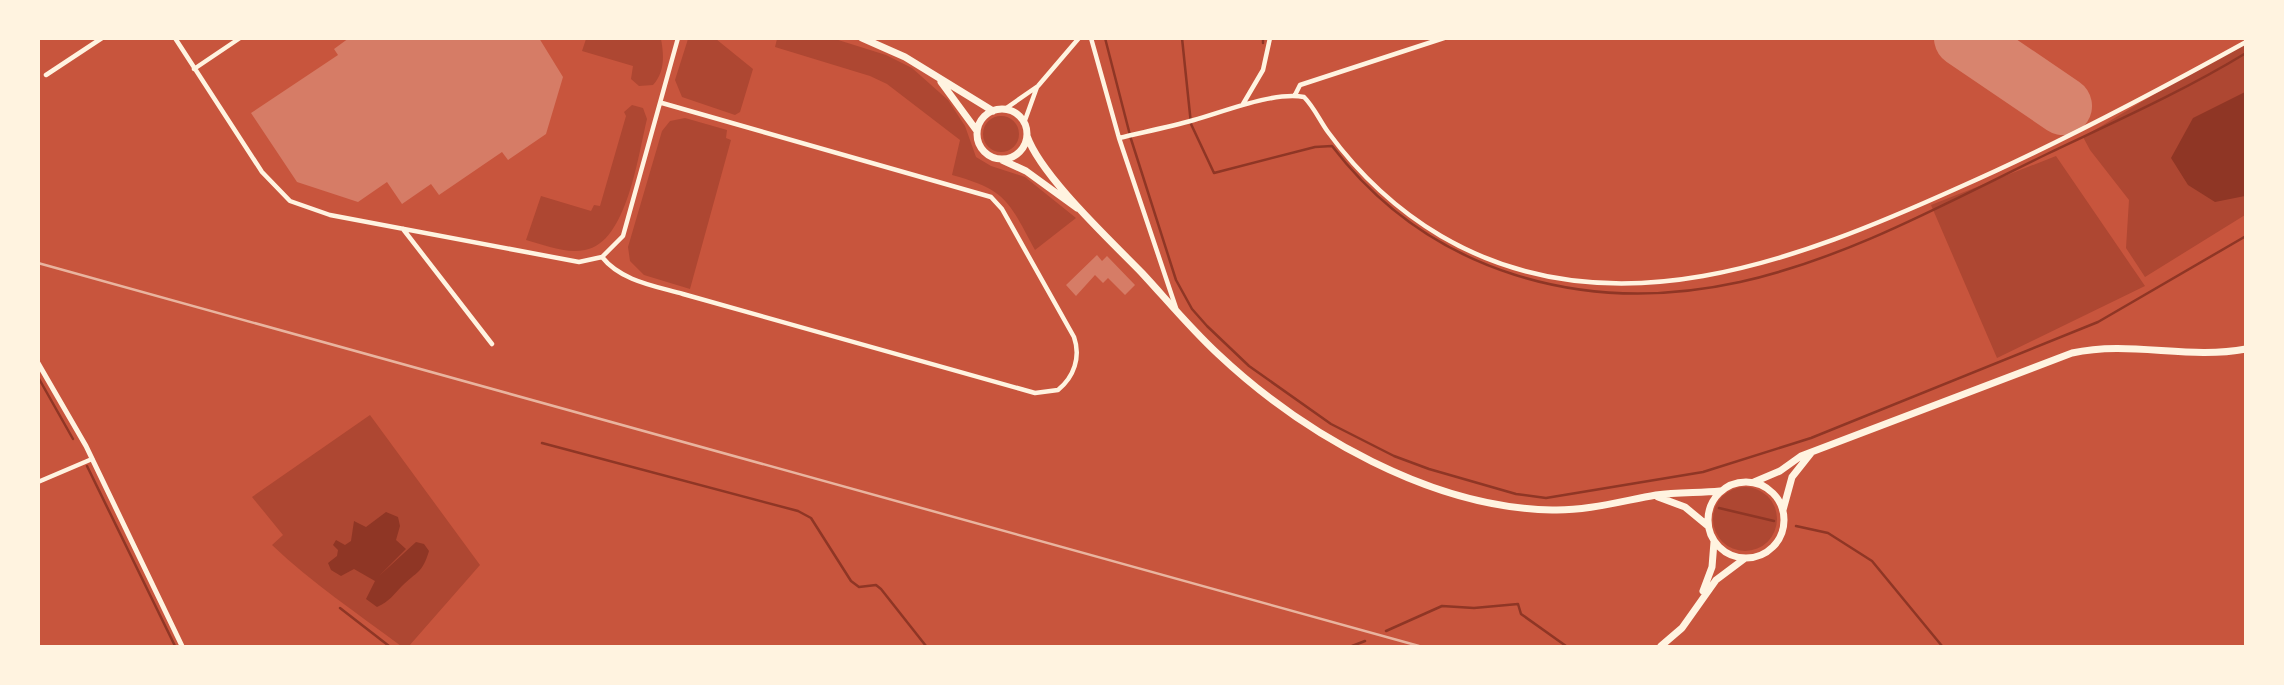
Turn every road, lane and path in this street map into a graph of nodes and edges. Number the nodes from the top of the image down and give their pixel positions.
1 (102, 38) edge
2 (175, 38) edge
3 (240, 38) edge
4 (676, 38) edge
5 (862, 38) edge
6 (1079, 38) edge
7 (1091, 38) edge
8 (1270, 38) edge
9 (1444, 38) edge
10 (2245, 42) edge
11 (194, 69) junction
12 (46, 75) dead end
13 (938, 79) junction
14 (1038, 86) junction
15 (1295, 95) junction
16 (662, 103) junction
17 (1242, 105) junction
18 (1005, 109) junction
19 (993, 111) junction
20 (1024, 122) junction
21 (976, 131) junction
22 (1027, 136) junction
23 (1122, 137) junction
24 (1000, 159) junction
25 (1088, 217) junction
26 (403, 228) junction
27 (602, 257) junction
28 (1176, 309) junction
29 (492, 344) dead end
30 (2245, 349) edge
31 (38, 363) edge
32 (1811, 453) junction
33 (92, 459) junction
34 (38, 482) edge
35 (1754, 482) junction
36 (1720, 491) junction
37 (1654, 496) junction
38 (1783, 511) junction
39 (1708, 526) junction
40 (1714, 541) junction
41 (1745, 558) junction
42 (1699, 601) junction
43 (182, 646) edge
44 (1661, 646) edge

1 - 12 street
2 - 11 street
3 - 11 street
4 - 16 street
5 - 13 main road
6 - 14 street
7 - 23 street
8 - 17 street
9 - 15 street
10 - 15 street
11 - 26 street
13 - 19 main road
13 - 21 main road
14 - 18 street
14 - 20 street
15 - 17 street
16 - 27 street
16 - 27 street
17 - 23 street
18 - 19 main road
18 - 20 main road
19 - 21 main road
20 - 22 main road
21 - 24 main road
22 - 24 main road
22 - 25 main road
23 - 28 street
24 - 25 main road
25 - 28 main road
26 - 27 street
26 - 29 street
28 - 37 main road
30 - 32 main road
31 - 33 street
32 - 35 main road
32 - 38 main road
33 - 34 street
33 - 43 street
35 - 36 main road
35 - 38 main road
36 - 37 main road
36 - 39 main road
37 - 39 main road
38 - 41 main road
39 - 40 main road
40 - 41 main road
40 - 42 main road
41 - 42 main road
42 - 44 main road

